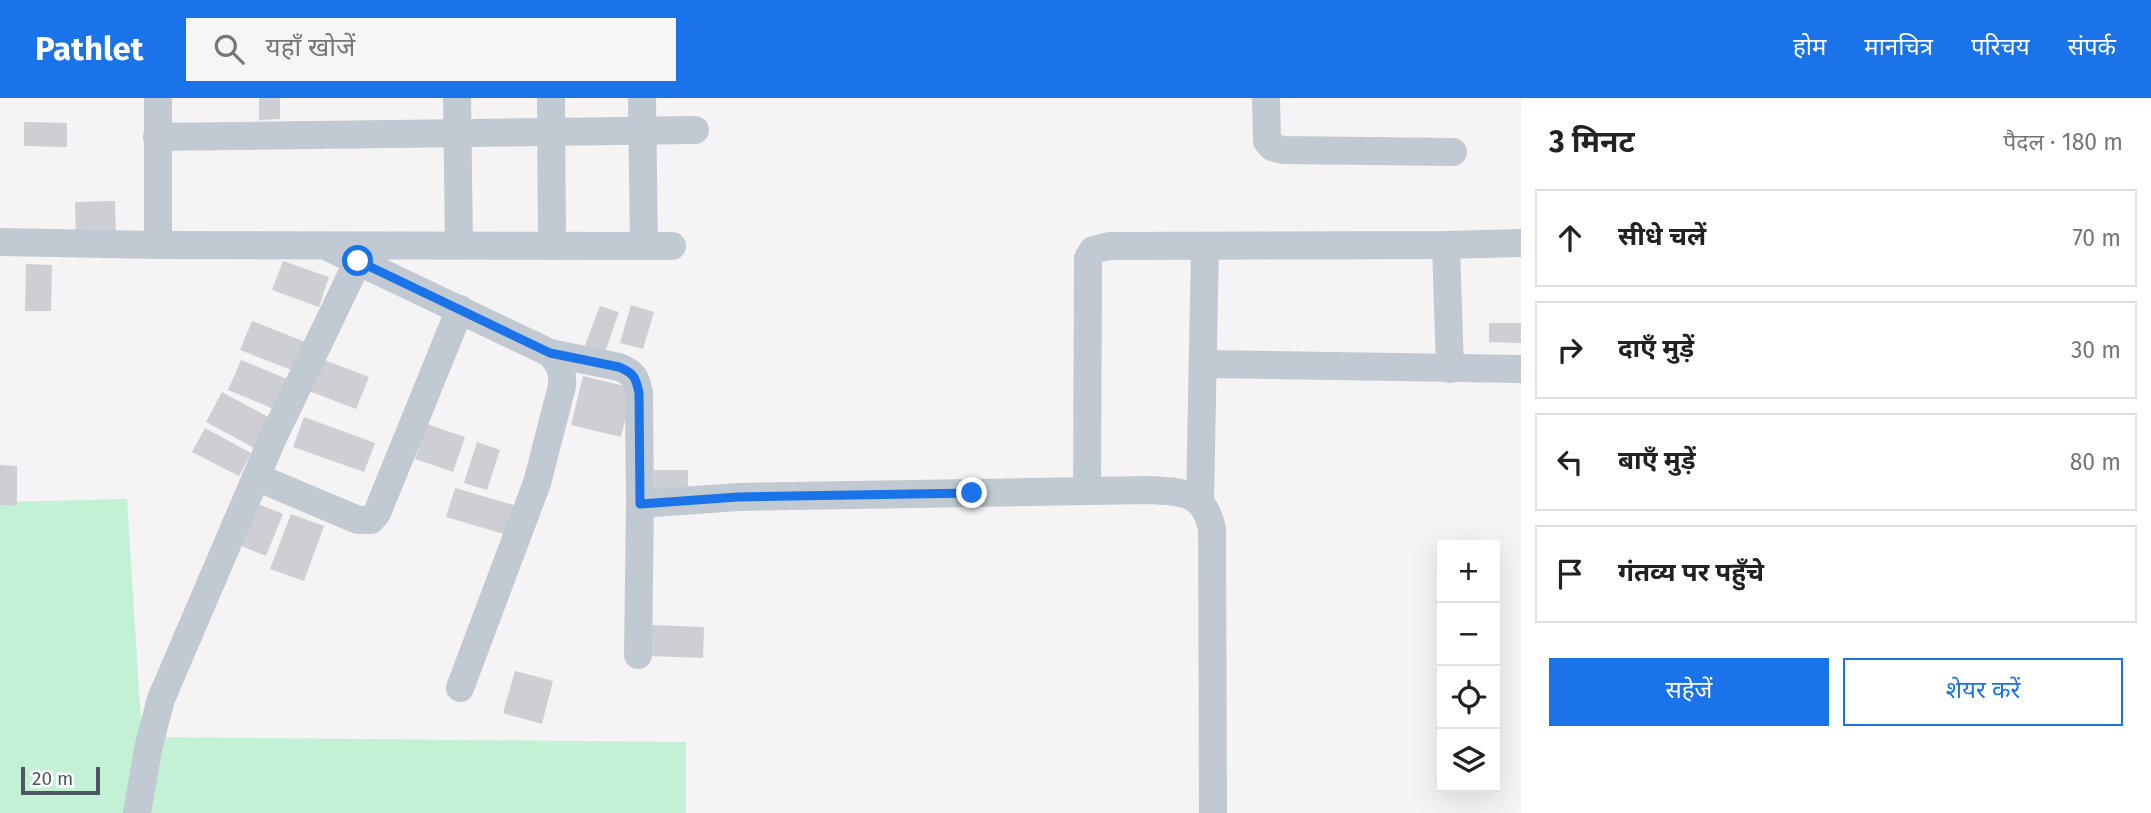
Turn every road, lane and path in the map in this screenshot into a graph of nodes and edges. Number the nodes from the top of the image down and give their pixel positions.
1 (158, 98) edge
2 (457, 98) edge
3 (551, 98) edge
4 (642, 98) edge
5 (1266, 98) edge
6 (643, 131) junction
7 (695, 131) dead end
8 (551, 132) junction
9 (457, 134) junction
10 (157, 137) junction
11 (1452, 152) dead end
12 (0, 242) edge
13 (1521, 243) edge
14 (158, 245) junction
15 (324, 245) junction
16 (459, 245) junction
17 (552, 246) junction
18 (1205, 246) junction
19 (1446, 246) junction
20 (358, 261) junction
21 (460, 309) junction
22 (550, 353) junction
23 (1203, 364) junction
24 (1450, 369) junction
25 (1521, 369) edge
26 (256, 477) junction
27 (1087, 491) junction
28 (1200, 501) junction
29 (640, 504) junction
30 (638, 655) dead end
31 (460, 688) dead end
32 (137, 813) edge
33 (1213, 813) edge

1 - 10 street
2 - 9 street
3 - 8 street
4 - 6 street
5 - 11 street
6 - 7 street
6 - 8 street
6 - 17 street
8 - 9 street
8 - 17 street
9 - 10 street
9 - 16 street
10 - 14 street
12 - 14 street
13 - 19 street
14 - 15 street
15 - 16 street
15 - 20 street
16 - 17 street
18 - 19 street
18 - 23 street
18 - 27 street
19 - 24 street
20 - 21 street
20 - 26 street
21 - 22 street
21 - 26 street
22 - 29 street
22 - 31 street
23 - 24 street
23 - 28 street
24 - 25 street
26 - 32 street
27 - 28 street
27 - 29 street
28 - 33 street
29 - 30 street

